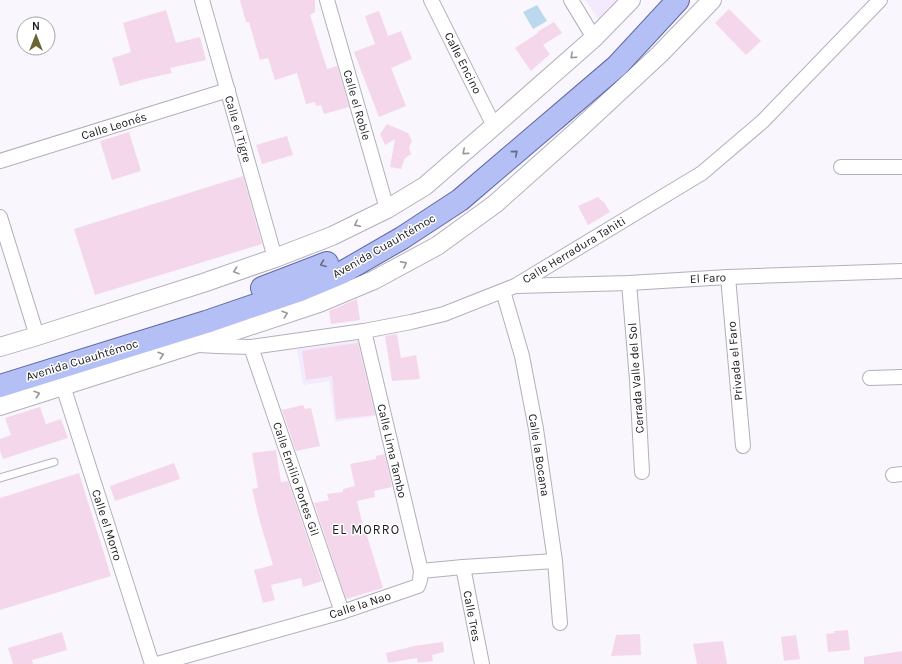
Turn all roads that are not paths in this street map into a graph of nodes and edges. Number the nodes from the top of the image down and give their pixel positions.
1 (202, 0) edge
2 (326, 0) edge
3 (431, 0) edge
4 (571, 0) edge
5 (631, 0) edge
6 (660, 0) edge
7 (678, 0) edge
8 (712, 0) edge
9 (880, 0) edge
10 (594, 38) junction
11 (228, 90) junction
12 (494, 126) junction
13 (0, 161) edge
14 (841, 167) dead end
15 (902, 167) edge
16 (386, 209) junction
17 (0, 216) edge
18 (275, 258) junction
19 (902, 271) edge
20 (728, 277) junction
21 (629, 283) junction
22 (509, 289) junction
23 (364, 330) junction
24 (37, 336) junction
25 (195, 344) junction
26 (0, 347) edge
27 (251, 347) junction
28 (0, 373) edge
29 (902, 377) edge
30 (870, 378) dead end
31 (0, 386) edge
32 (63, 386) junction
33 (0, 406) edge
34 (743, 446) dead end
35 (54, 462) dead end
36 (642, 472) dead end
37 (0, 478) edge
38 (555, 561) junction
39 (463, 567) junction
40 (421, 571) junction
41 (342, 612) junction
42 (560, 622) dead end
43 (152, 664) edge
44 (157, 664) edge
45 (482, 664) edge

1 - 11 street, Calle el Tigre
2 - 16 street, Calle el Roble
3 - 12 street, Calle Encino
4 - 10 street
5 - 10 street
6 -> 28 main road, Avenida Cuauhtémoc
31 -> 7 main road, Avenida Cuauhtémoc
25 -> 8 street
9 - 22 street, Calle Herradura Tahiti
10 -> 12 street
11 - 13 street, Calle Leonés
11 - 18 street, Calle el Tigre
12 -> 16 street
14 - 15 street
16 -> 18 street
17 - 24 street
18 -> 24 street
19 - 20 street, El Faro
20 - 21 street, El Faro
20 - 34 street, Privada el Faro
21 - 22 street, El Faro
21 - 36 street, Cerrada Valle del Sol
22 - 23 street, Calle Herradura Tahiti
22 - 38 street, Calle la Bocana
23 - 27 street, Calle Herradura Tahiti
23 - 40 street, Calle Lima Tambo
24 - 26 street
25 - 27 street, Calle Herradura Tahiti
32 -> 25 street
27 - 41 street, Calle Emilio Portes Gil
29 - 30 street
33 -> 32 street
32 - 43 street, Calle el Morro
35 - 37 lane
38 - 39 street
38 - 42 street, Calle la Bocana
39 - 40 street
39 - 45 street, Calle Tres
40 - 41 street, Calle la Nao
41 - 44 street, Calle la Nao

